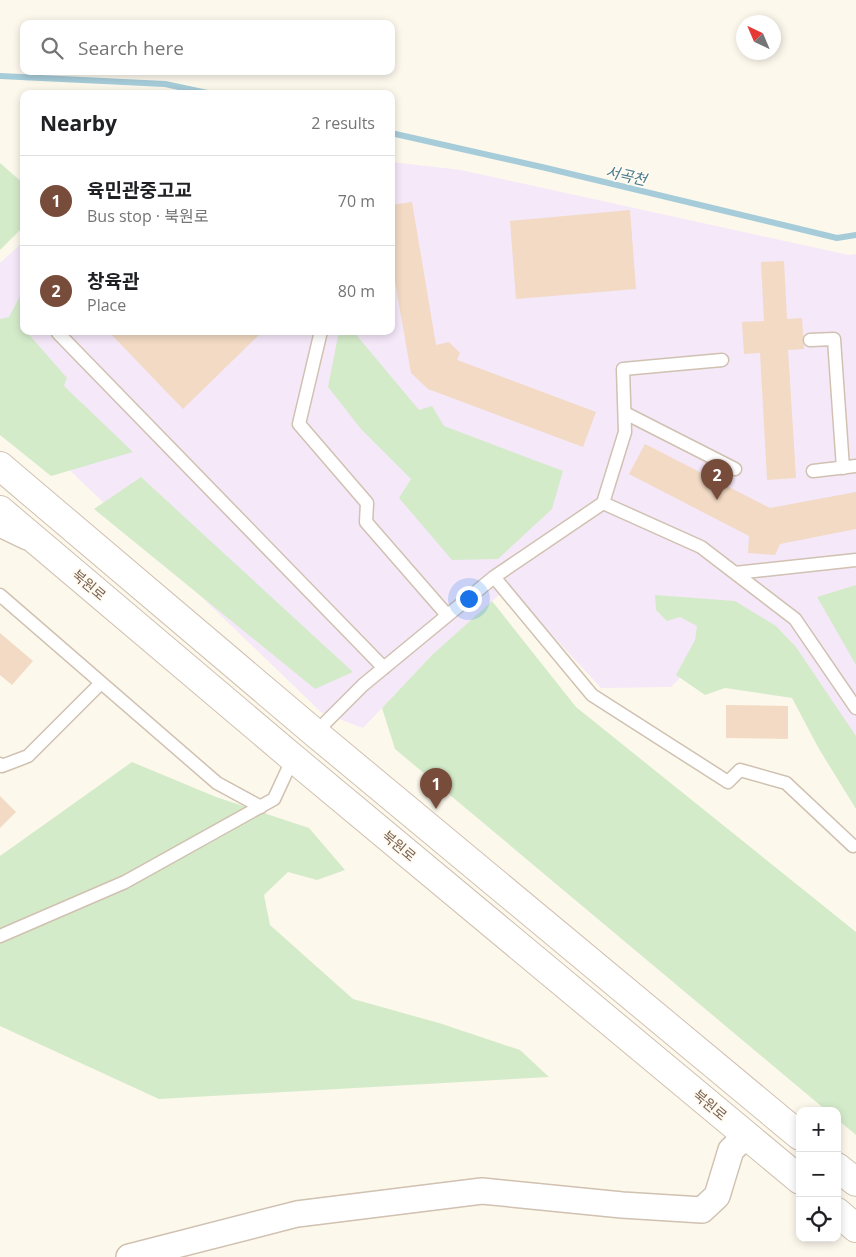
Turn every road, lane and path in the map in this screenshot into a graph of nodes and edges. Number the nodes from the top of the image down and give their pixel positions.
1 (60, 335) edge
2 (320, 335) edge
3 (810, 340) dead end
4 (722, 360) dead end
5 (624, 413) junction
6 (0, 466) edge
7 (850, 467) edge
8 (736, 469) dead end
9 (813, 471) dead end
10 (603, 503) junction
11 (0, 510) edge
12 (0, 532) edge
13 (59, 560) junction
14 (856, 560) edge
15 (735, 573) junction
16 (494, 577) junction
17 (0, 595) edge
18 (447, 615) junction
19 (384, 668) junction
20 (101, 683) junction
21 (856, 708) edge
22 (315, 733) junction
23 (293, 758) junction
24 (0, 764) edge
25 (261, 807) junction
26 (853, 846) dead end
27 (0, 936) edge
28 (796, 1133) edge
29 (747, 1135) junction
30 (841, 1170) edge
31 (796, 1177) edge
32 (856, 1182) edge
33 (841, 1215) edge
34 (856, 1228) edge
35 (129, 1257) edge

1 - 19 lane
2 - 18 lane
3 - 7 lane
4 - 5 lane
5 - 8 lane
5 - 10 lane
6 - 22 street
7 - 9 lane
10 - 15 lane
10 - 16 lane
11 - 13 street, 북원로
12 - 13 lane
13 - 23 street, 북원로
14 - 15 lane
15 - 21 lane
16 - 18 lane
16 - 26 lane
17 - 20 lane
18 - 19 lane
19 - 22 lane
20 - 24 lane
20 - 25 lane
22 - 23 street
22 - 28 street
23 - 25 lane
23 - 29 street, 북원로
25 - 27 lane
29 - 31 street, 북원로
29 - 35 street
30 - 32 street
33 - 34 street

